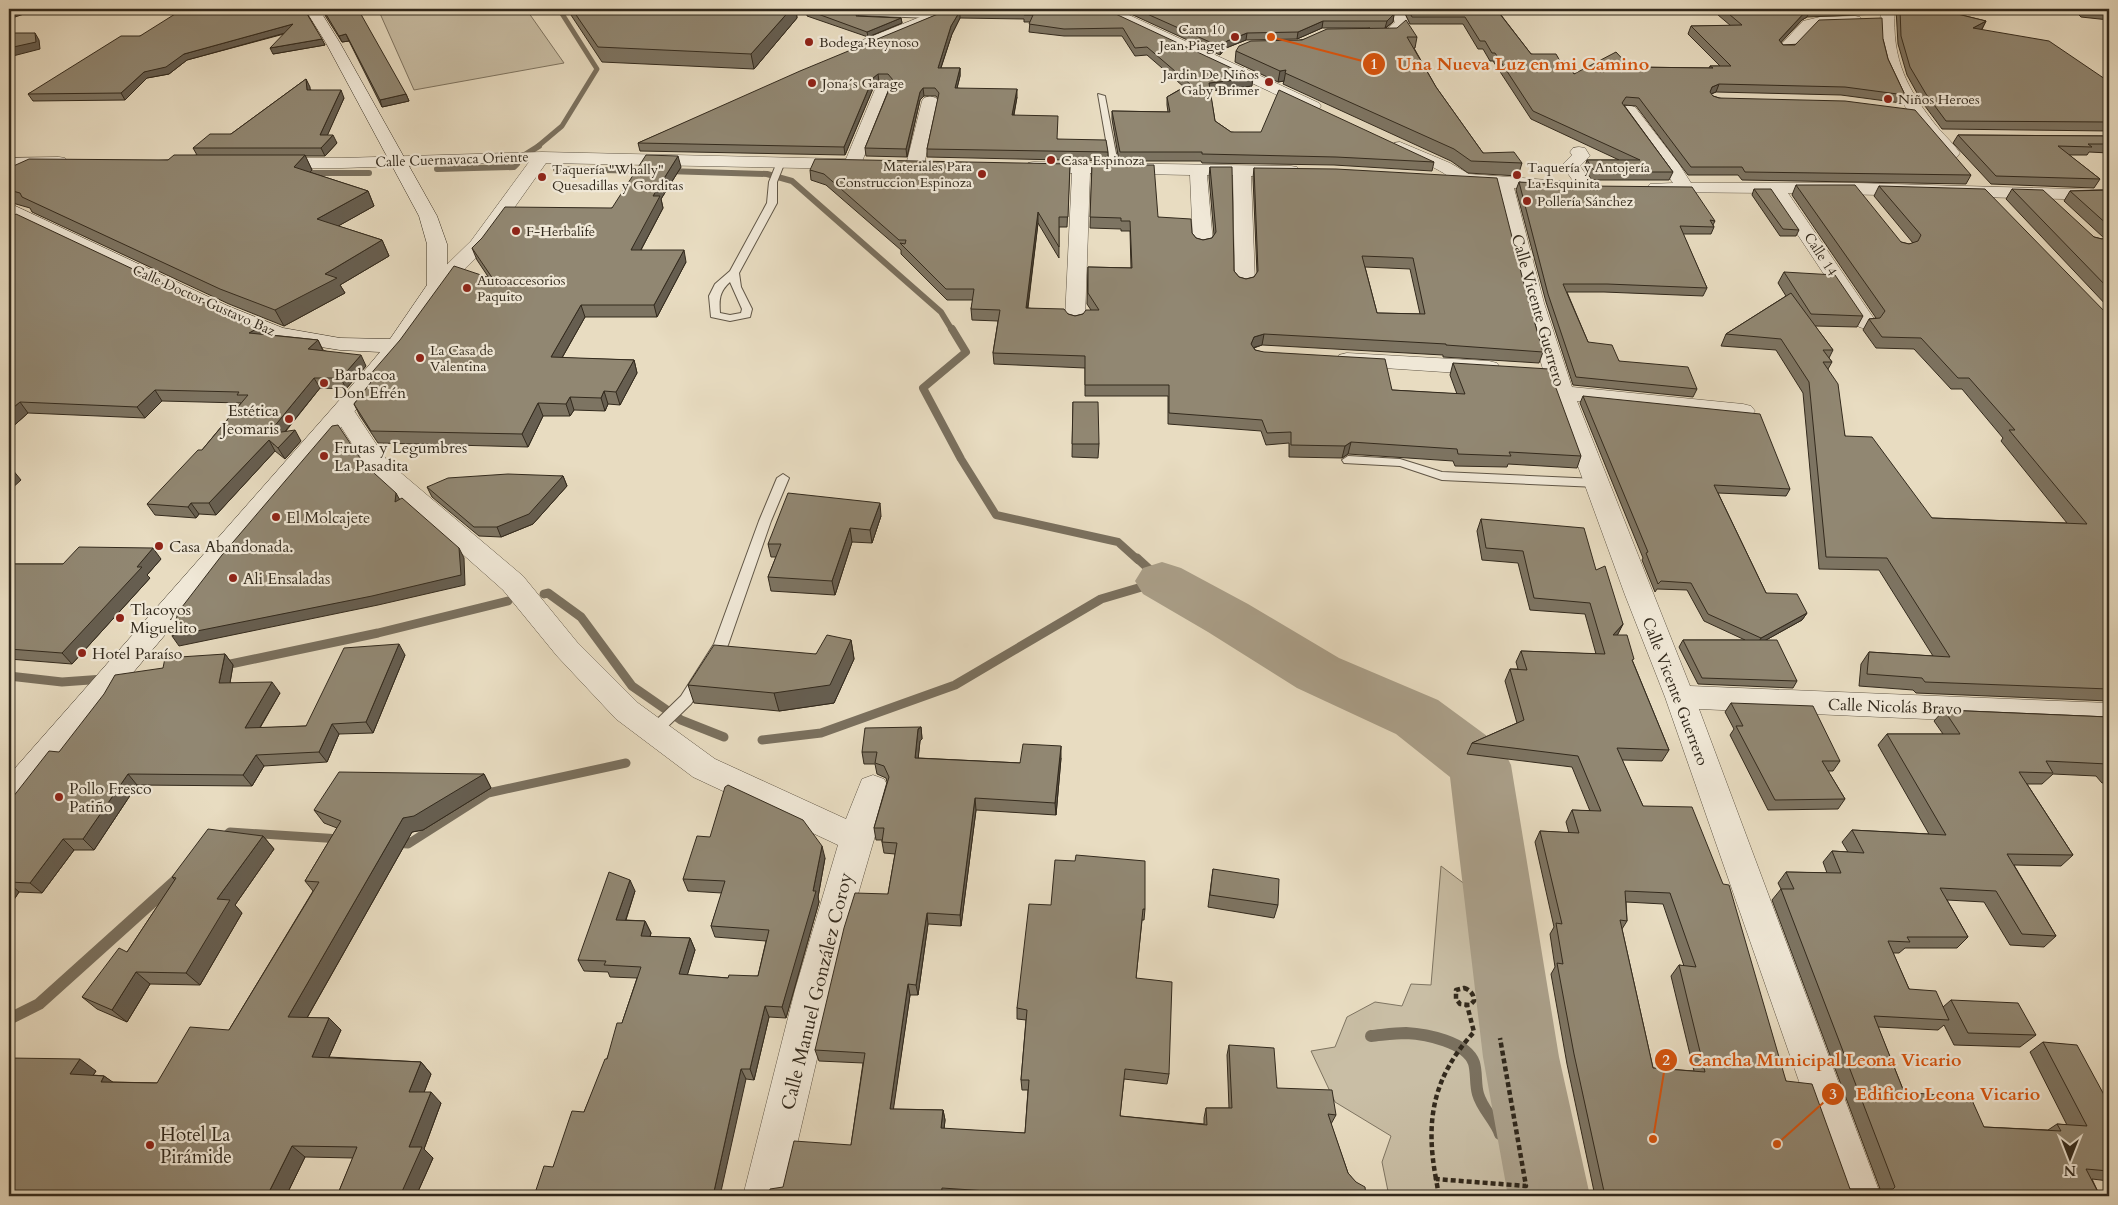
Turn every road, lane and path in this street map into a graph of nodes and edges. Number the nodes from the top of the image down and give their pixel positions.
1 (337, 9) edge
2 (951, 9) edge
3 (1105, 9) edge
4 (1395, 9) edge
5 (313, 10) edge
6 (768, 10) edge
7 (931, 16) junction
8 (1879, 17) edge
9 (1351, 34) edge
10 (1785, 48) edge
11 (840, 54) edge
12 (884, 87) dead end
13 (1101, 96) dead end
14 (930, 101) dead end
15 (1894, 108) edge
16 (1629, 110) edge
17 (1324, 111) edge
18 (1919, 112) junction
19 (1936, 136) junction
20 (1955, 136) dead end
21 (1386, 140) edge
22 (636, 146) dead end
23 (1579, 152) dead end
24 (542, 157) junction
25 (609, 158) junction
26 (397, 161) junction
27 (79, 162) edge
28 (9, 163) edge
29 (255, 163) edge
30 (852, 164) junction
31 (870, 164) edge
32 (897, 164) edge
33 (916, 165) junction
34 (935, 165) edge
35 (780, 166) junction
36 (1013, 167) edge
37 (1082, 168) junction
38 (1115, 169) junction
39 (1198, 170) junction
40 (1242, 170) junction
41 (1306, 171) edge
42 (1428, 177) edge
43 (1465, 179) junction
44 (1504, 182) junction
45 (1586, 187) junction
46 (1606, 187) edge
47 (1774, 187) junction
48 (1636, 188) edge
49 (1685, 188) junction
50 (1985, 192) junction
51 (2043, 194) junction
52 (2109, 195) edge
53 (1999, 206) edge
54 (2062, 212) edge
55 (13, 215) edge
56 (1203, 243) edge
57 (734, 273) junction
58 (1245, 282) edge
59 (437, 285) junction
60 (1075, 319) edge
61 (1866, 323) dead end
62 (396, 346) junction
63 (1331, 359) edge
64 (1507, 370) edge
65 (1551, 379) junction
66 (343, 411) junction
67 (1743, 411) edge
68 (1348, 460) dead end
69 (783, 478) dead end
70 (1596, 483) junction
71 (1680, 697) junction
72 (2109, 715) edge
73 (660, 727) junction
74 (873, 788) dead end
75 (9, 797) edge
76 (855, 838) junction
77 (1466, 1005) junction
78 (1500, 1038) dead end
79 (1436, 1179) junction
80 (764, 1196) edge
81 (1439, 1196) edge
82 (1860, 1196) edge

1 - 5 street
2 - 7 street
3 - 17 street
4 - 9 street
5 - 26 street
6 - 7 lane
7 - 11 street
8 - 10 street
8 - 18 street
12 - 30 street
13 - 38 lane
14 - 33 street
15 - 18 street
16 - 49 street
18 - 19 street
19 - 20 street
19 - 50 street
21 - 43 street
22 - 25 street
23 - 45 street
24 - 25 street, Calle Cuernavaca Oriente
24 - 26 street, Calle Cuernavaca Oriente
24 - 59 street
25 - 35 street, Calle Cuernavaca Oriente
26 - 29 street, Calle Cuernavaca Oriente
26 - 59 street
27 - 28 street
30 - 31 street, Calle Cuernavaca Oriente
30 - 35 street, Calle Cuernavaca Oriente
32 - 33 street
33 - 34 street
35 - 57 lane
36 - 37 street
37 - 38 street
37 - 60 street
38 - 39 street
39 - 40 street
39 - 56 street
40 - 41 street
40 - 58 street
42 - 43 street
43 - 44 street
44 - 45 street
44 - 65 street, Calle Vicente Guerrero
45 - 46 street
47 - 49 street
47 - 50 street
47 - 61 street, Calle 14
48 - 49 street
50 - 51 street
50 - 53 street
51 - 52 street
51 - 54 street
55 - 62 street, Calle Doctor Gustavo Baz
57 - 57 lane
59 - 62 street
62 - 66 street
63 - 64 street
65 - 67 street
65 - 70 street, Calle Vicente Guerrero
66 - 73 street
66 - 75 street
68 - 70 lane
69 - 73 lane
70 - 71 street, Calle Vicente Guerrero
71 - 72 street, Calle Nicolás Bravo
71 - 82 street, Calle Vicente Guerrero
73 - 76 street
74 - 76 street, Calle Manuel González Coroy
76 - 80 street, Calle Manuel González Coroy
77 - 77 path
77 - 79 path
78 - 79 path
79 - 81 path

